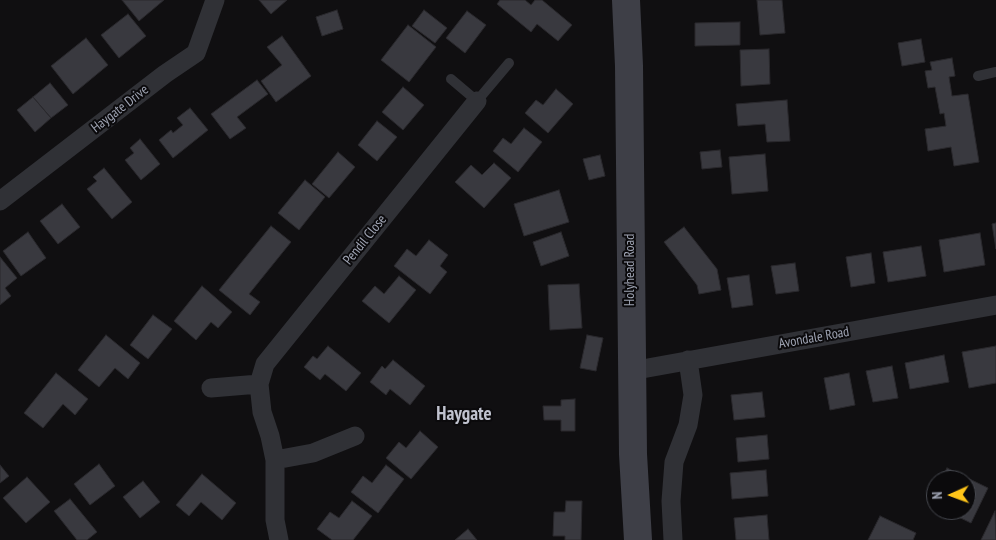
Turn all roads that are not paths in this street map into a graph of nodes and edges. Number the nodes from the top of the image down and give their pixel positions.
1 (215, 0) edge
2 (626, 0) edge
3 (509, 63) dead end
4 (996, 72) edge
5 (978, 76) dead end
6 (451, 79) dead end
7 (477, 101) junction
8 (0, 201) edge
9 (996, 305) edge
10 (688, 360) junction
11 (631, 371) junction
12 (260, 384) junction
13 (211, 388) dead end
14 (355, 436) dead end
15 (275, 460) junction
16 (279, 540) edge
17 (638, 540) edge
18 (672, 540) edge

1 - 8 street, Haygate Drive
2 - 11 main road, Holyhead Road
3 - 7 lane, Pendil Close
4 - 5 lane
6 - 7 lane
7 - 12 street, Pendil Close
9 - 10 street, Avondale Road
10 - 11 street, Avondale Road
10 - 18 street
11 - 17 main road, Holyhead Road
12 - 13 street
12 - 15 street, Pendil Close
14 - 15 street
15 - 16 street, Pendil Close

